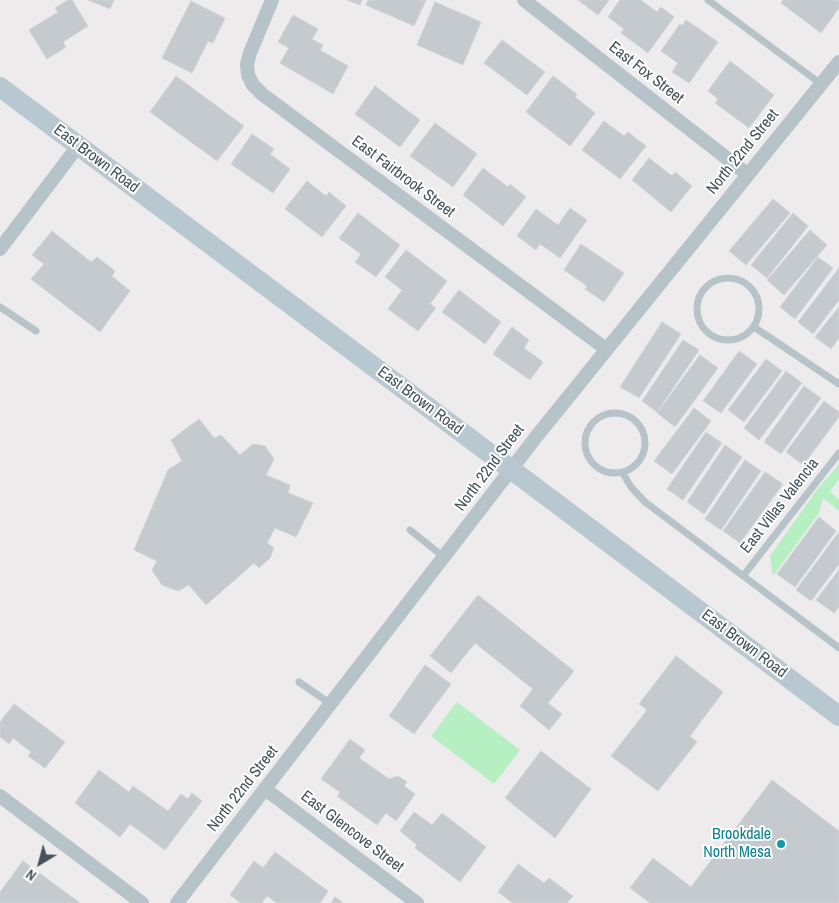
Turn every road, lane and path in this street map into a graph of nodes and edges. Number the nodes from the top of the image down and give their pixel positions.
1 (272, 0) edge
2 (524, 0) edge
3 (708, 0) edge
4 (839, 62) edge
5 (821, 84) junction
6 (0, 87) edge
7 (78, 146) junction
8 (748, 174) junction
9 (0, 249) edge
10 (0, 307) edge
11 (754, 327) junction
12 (36, 331) dead end
13 (606, 349) junction
14 (839, 384) edge
15 (839, 453) edge
16 (511, 470) junction
17 (622, 472) junction
18 (410, 530) dead end
19 (444, 557) junction
20 (743, 576) junction
21 (839, 648) edge
22 (299, 682) dead end
23 (330, 704) junction
24 (839, 716) edge
25 (265, 789) junction
26 (0, 796) edge
27 (142, 903) edge
28 (178, 903) edge
29 (417, 903) edge

1 - 13 street, East Fairbrook Street
2 - 8 street, East Fox Street
3 - 5 lane
4 - 5 street, North 22nd Street
5 - 8 street, North 22nd Street
6 - 7 main road, East Brown Road
7 - 9 street
7 - 16 main road, East Brown Road
8 - 13 street, North 22nd Street
10 - 12 lane
11 - 11 lane
11 - 14 lane
13 - 16 street, North 22nd Street
15 - 20 lane, East Villas Valencia
16 - 19 street, North 22nd Street
16 - 24 main road, East Brown Road
17 - 17 lane
17 - 20 lane, East Villas Valencia
18 - 19 lane
19 - 23 street, North 22nd Street
20 - 21 lane, East Villas Valencia
22 - 23 lane
23 - 25 street, North 22nd Street
25 - 28 street, North 22nd Street
25 - 29 street, East Glencove Street
26 - 27 street

